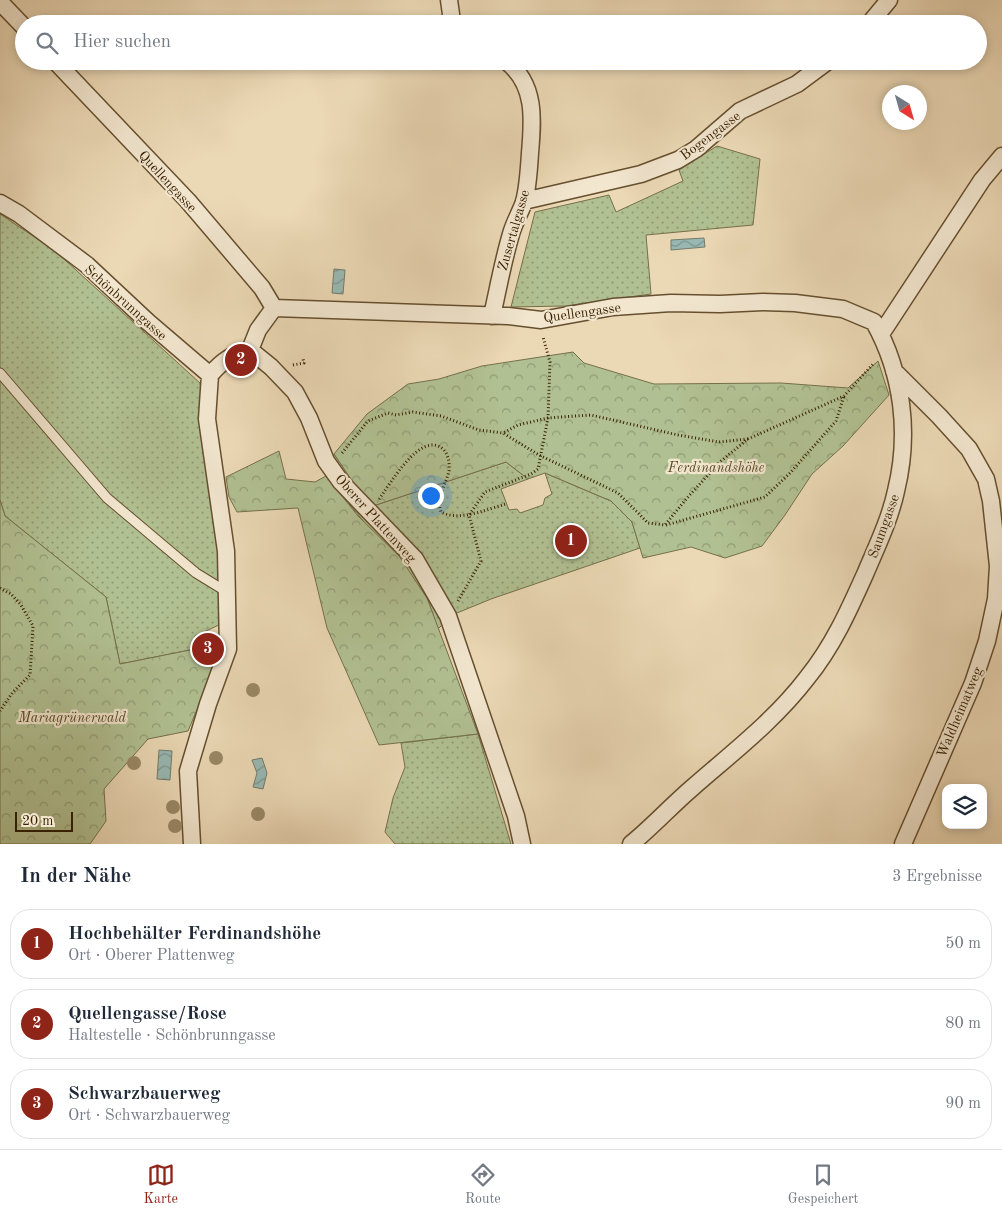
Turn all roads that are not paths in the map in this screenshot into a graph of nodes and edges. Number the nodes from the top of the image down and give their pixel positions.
1 (448, 0) edge
2 (888, 0) edge
3 (0, 2) edge
4 (451, 15) edge
5 (876, 15) edge
6 (15, 18) edge
7 (64, 70) edge
8 (516, 70) edge
9 (816, 70) edge
10 (1002, 156) edge
11 (524, 201) junction
12 (0, 203) edge
13 (274, 308) junction
14 (492, 316) junction
15 (883, 340) junction
16 (250, 350) junction
17 (894, 371) junction
18 (0, 373) edge
19 (210, 375) junction
20 (228, 593) junction
21 (192, 844) edge
22 (522, 844) edge
23 (631, 844) edge
24 (903, 844) edge

1 - 4 street
2 - 5 street
3 - 6 street
7 - 13 street, Quellengasse
8 - 11 street, Zusertalgasse
9 - 11 street, Bogengasse
10 - 15 street
11 - 14 street, Zusertalgasse
12 - 19 street, Schönbrunngasse
13 - 14 street, Quellengasse
13 - 16 street
14 - 15 street, Quellengasse
15 - 17 street, Saumgasse
16 - 19 street
16 - 22 street, Oberer Plattenweg
17 - 23 street, Saumgasse
17 - 24 street, Waldheimatweg
18 - 20 lane
19 - 20 street
20 - 21 street

